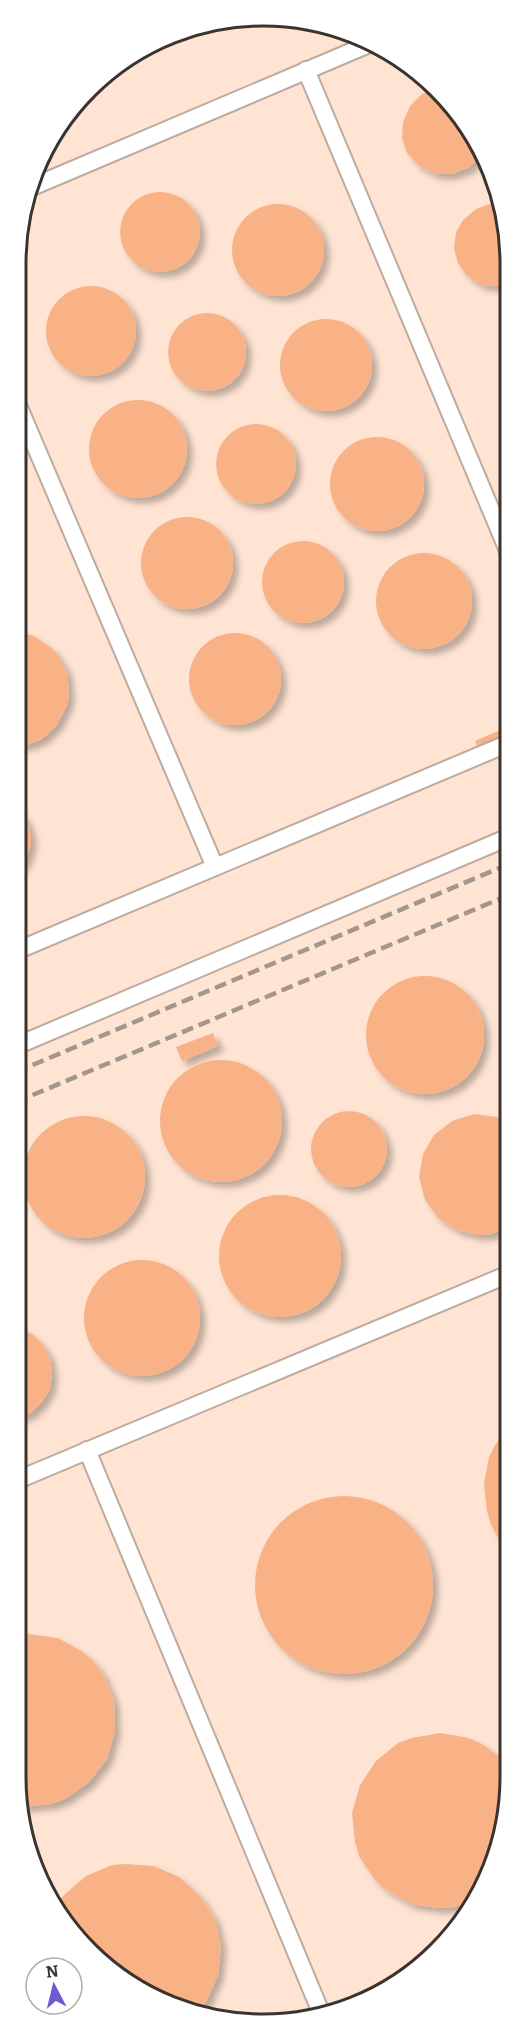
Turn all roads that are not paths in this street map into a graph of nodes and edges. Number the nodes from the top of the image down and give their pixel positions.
1 (361, 47) edge
2 (306, 70) junction
3 (39, 184) edge
4 (26, 424) edge
5 (500, 532) edge
6 (500, 746) edge
7 (500, 841) edge
8 (215, 867) junction
9 (26, 947) edge
10 (26, 1042) edge
11 (500, 1278) edge
12 (87, 1450) junction
13 (26, 1475) edge
14 (319, 2007) edge

1 - 2 lane
2 - 3 lane
2 - 5 lane
4 - 8 lane
6 - 8 lane
7 - 10 lane
8 - 9 lane
11 - 12 lane
12 - 13 lane
12 - 14 lane

